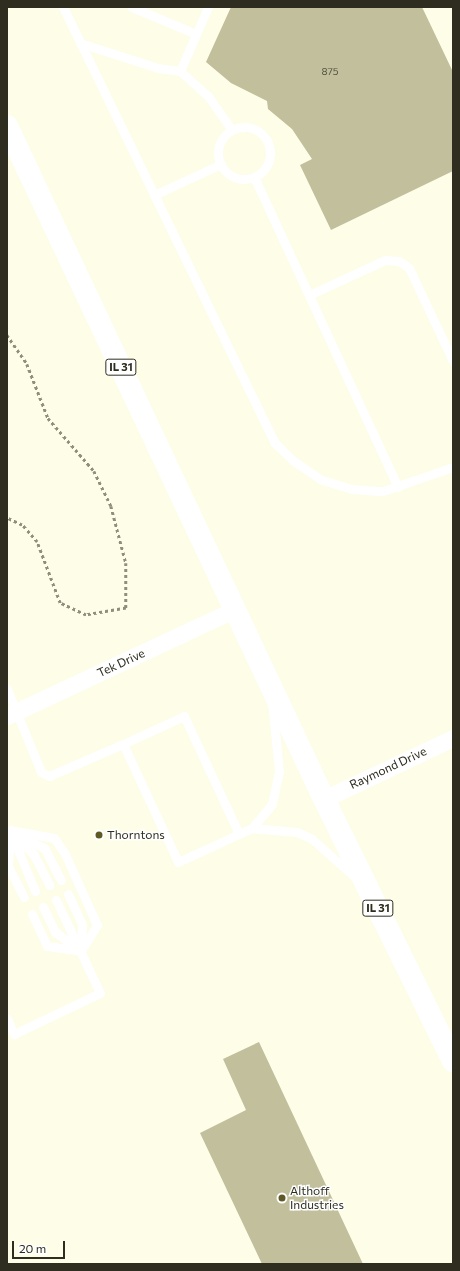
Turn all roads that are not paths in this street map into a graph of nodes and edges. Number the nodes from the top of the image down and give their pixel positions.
1 (63, 7) edge
2 (132, 7) edge
3 (208, 7) edge
4 (196, 34) junction
5 (80, 43) junction
6 (180, 71) junction
7 (7, 126) edge
8 (232, 130) junction
9 (221, 164) junction
10 (254, 177) junction
11 (154, 195) junction
12 (309, 295) junction
13 (453, 361) edge
14 (453, 467) edge
15 (398, 487) junction
16 (235, 609) junction
17 (272, 688) junction
18 (7, 689) edge
19 (12, 714) edge
20 (453, 738) edge
21 (123, 744) junction
22 (324, 799) junction
23 (252, 828) junction
24 (8, 829) edge
25 (239, 834) junction
26 (61, 880) dead end
27 (49, 885) dead end
28 (367, 886) junction
29 (35, 891) dead end
30 (68, 894) dead end
31 (24, 897) dead end
32 (56, 900) dead end
33 (43, 907) dead end
34 (32, 914) dead end
35 (81, 951) junction
36 (7, 1019) edge
37 (453, 1061) edge

1 - 5 lane
2 - 4 lane
3 - 4 lane
4 - 6 lane
5 - 6 lane
5 - 11 lane
6 - 8 lane
7 - 16 main road, IL 31
8 - 9 lane
8 - 10 lane
9 - 10 lane
9 - 11 lane
10 - 12 lane
11 - 15 lane
12 - 13 lane
12 - 15 lane
14 - 15 lane
16 - 17 main road, IL 31
16 - 19 street, Tek Drive
17 - 22 main road, IL 31
17 - 23 lane
18 - 19 lane
19 - 21 lane
20 - 22 street, Raymond Drive
21 - 25 lane
21 - 25 lane
22 - 28 main road, IL 31
23 - 25 lane
23 - 28 lane
24 - 26 lane
24 - 27 lane
24 - 29 lane
24 - 31 lane
24 - 35 lane
28 - 37 main road, IL 31
30 - 35 lane
32 - 35 lane
33 - 35 lane
34 - 35 lane
35 - 36 lane

